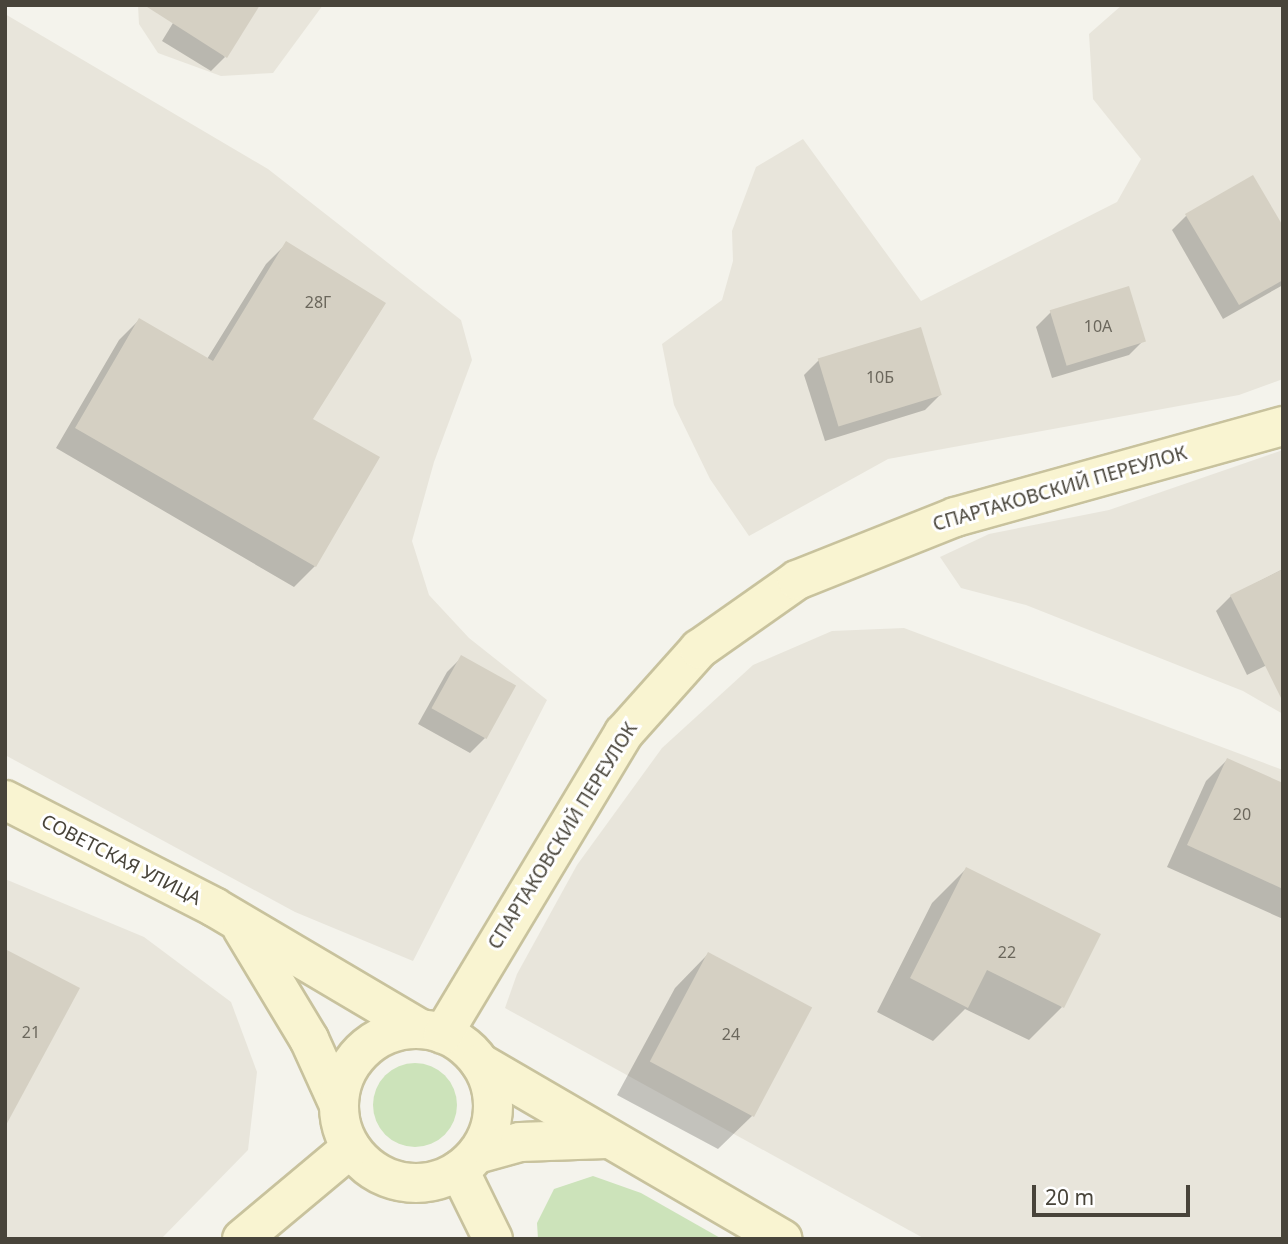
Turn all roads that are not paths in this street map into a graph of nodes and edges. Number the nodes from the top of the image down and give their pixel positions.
1 (1283, 426) edge
2 (5, 800) edge
3 (237, 920) junction
4 (431, 1031) junction
5 (480, 1063) junction
6 (338, 1103) junction
7 (608, 1139) junction
8 (351, 1148) junction
9 (468, 1162) junction
10 (242, 1239) edge
11 (493, 1239) edge
12 (783, 1239) edge

1 - 4 main road, СПАРТАКОВСКИЙ ПЕРЕУЛОК
2 - 3 main road, СОВЕТСКАЯ УЛИЦА
3 - 4 main road, СОВЕТСКАЯ УЛИЦА
3 - 6 main road
4 - 5 main road
4 - 6 main road
5 - 7 main road
5 - 9 main road
6 - 8 main road
7 - 9 main road
7 - 12 main road
8 - 9 main road
8 - 10 main road
9 - 11 main road

